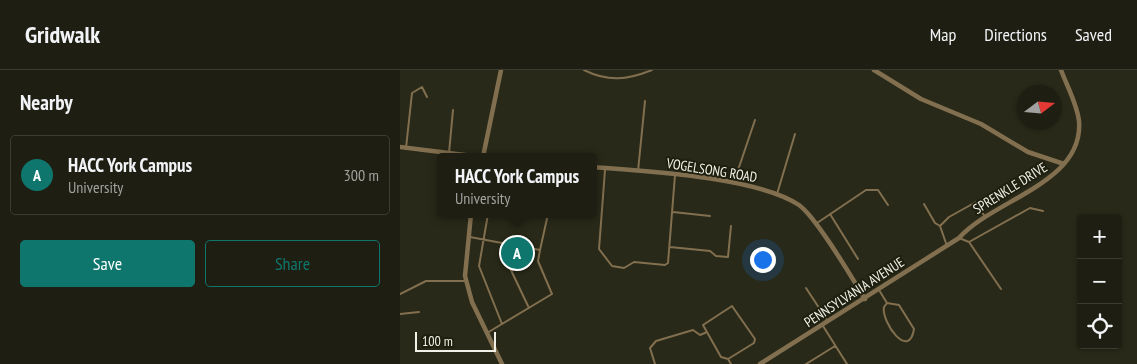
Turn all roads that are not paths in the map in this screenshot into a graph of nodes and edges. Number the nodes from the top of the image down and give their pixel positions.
1 (501, 70) edge
2 (584, 70) edge
3 (652, 70) edge
4 (874, 70) edge
5 (1061, 70) edge
6 (428, 97) dead end
7 (646, 101) dead end
8 (453, 110) dead end
9 (755, 120) dead end
10 (795, 134) dead end
11 (400, 147) edge
12 (406, 148) junction
13 (449, 153) joint
14 (483, 153) edge
15 (1064, 164) junction
16 (597, 167) edge
17 (606, 168) junction
18 (638, 171) junction
19 (676, 175) junction
20 (734, 183) junction
21 (777, 195) junction
22 (924, 204) dead end
23 (888, 205) dead end
24 (1043, 211) dead end
25 (672, 212) junction
26 (830, 214) junction
27 (710, 216) dead end
28 (985, 217) junction
29 (470, 218) edge
30 (487, 218) edge
31 (547, 218) edge
32 (816, 224) junction
33 (731, 226) dead end
34 (940, 226) junction
35 (468, 236) junction
36 (959, 238) junction
37 (482, 239) junction
38 (970, 242) junction
39 (511, 245) junction
40 (947, 246) junction
41 (670, 247) junction
42 (540, 250) junction
43 (858, 259) dead end
44 (466, 281) junction
45 (806, 288) dead end
46 (1001, 289) dead end
47 (879, 290) junction
48 (400, 294) edge
49 (865, 299) junction
50 (887, 303) junction
51 (529, 308) junction
52 (419, 312) dead end
53 (400, 314) edge
54 (828, 322) junction
55 (502, 324) junction
56 (822, 326) junction
57 (707, 332) junction
58 (487, 334) junction
59 (835, 346) junction
60 (728, 359) junction
61 (502, 364) edge
62 (655, 364) edge
63 (731, 364) edge
64 (760, 364) edge
65 (806, 364) edge
66 (846, 364) edge

1 - 14 street
2 - 3 lane
4 - 15 street
5 - 15 street, SPRENKLE DRIVE
6 - 12 lane
7 - 18 lane
8 - 13 lane
9 - 20 lane
10 - 21 lane
11 - 12 street
12 - 13 street
15 - 28 street, SPRENKLE DRIVE
16 - 17 street, VOGELSONG ROAD
17 - 18 street, VOGELSONG ROAD
17 - 41 lane
18 - 19 street, VOGELSONG ROAD
19 - 20 street, VOGELSONG ROAD
19 - 25 lane
20 - 21 street, VOGELSONG ROAD
21 - 32 street, VOGELSONG ROAD
22 - 34 lane
23 - 26 lane
24 - 38 lane
25 - 27 lane
25 - 41 lane
26 - 32 lane
26 - 43 lane
28 - 34 lane
28 - 36 street, SPRENKLE DRIVE
29 - 35 street
30 - 37 lane
31 - 42 lane
32 - 49 street, VOGELSONG ROAD
33 - 41 lane
34 - 40 lane
35 - 37 lane
35 - 44 street
36 - 38 lane
36 - 40 street, PENNSYLVANIA AVENUE
37 - 39 lane
37 - 55 lane
38 - 46 lane
39 - 42 lane
39 - 51 lane
40 - 47 street, PENNSYLVANIA AVENUE
42 - 51 lane
44 - 48 lane
44 - 58 street
45 - 54 lane
47 - 49 street, PENNSYLVANIA AVENUE
47 - 50 lane
49 - 54 street, PENNSYLVANIA AVENUE
50 - 50 lane
51 - 55 lane
52 - 53 lane
54 - 56 street, PENNSYLVANIA AVENUE
55 - 58 lane
56 - 59 lane
56 - 64 street, PENNSYLVANIA AVENUE
57 - 60 lane
57 - 60 lane
57 - 62 lane
58 - 61 street
59 - 65 lane
59 - 66 lane
60 - 63 lane

